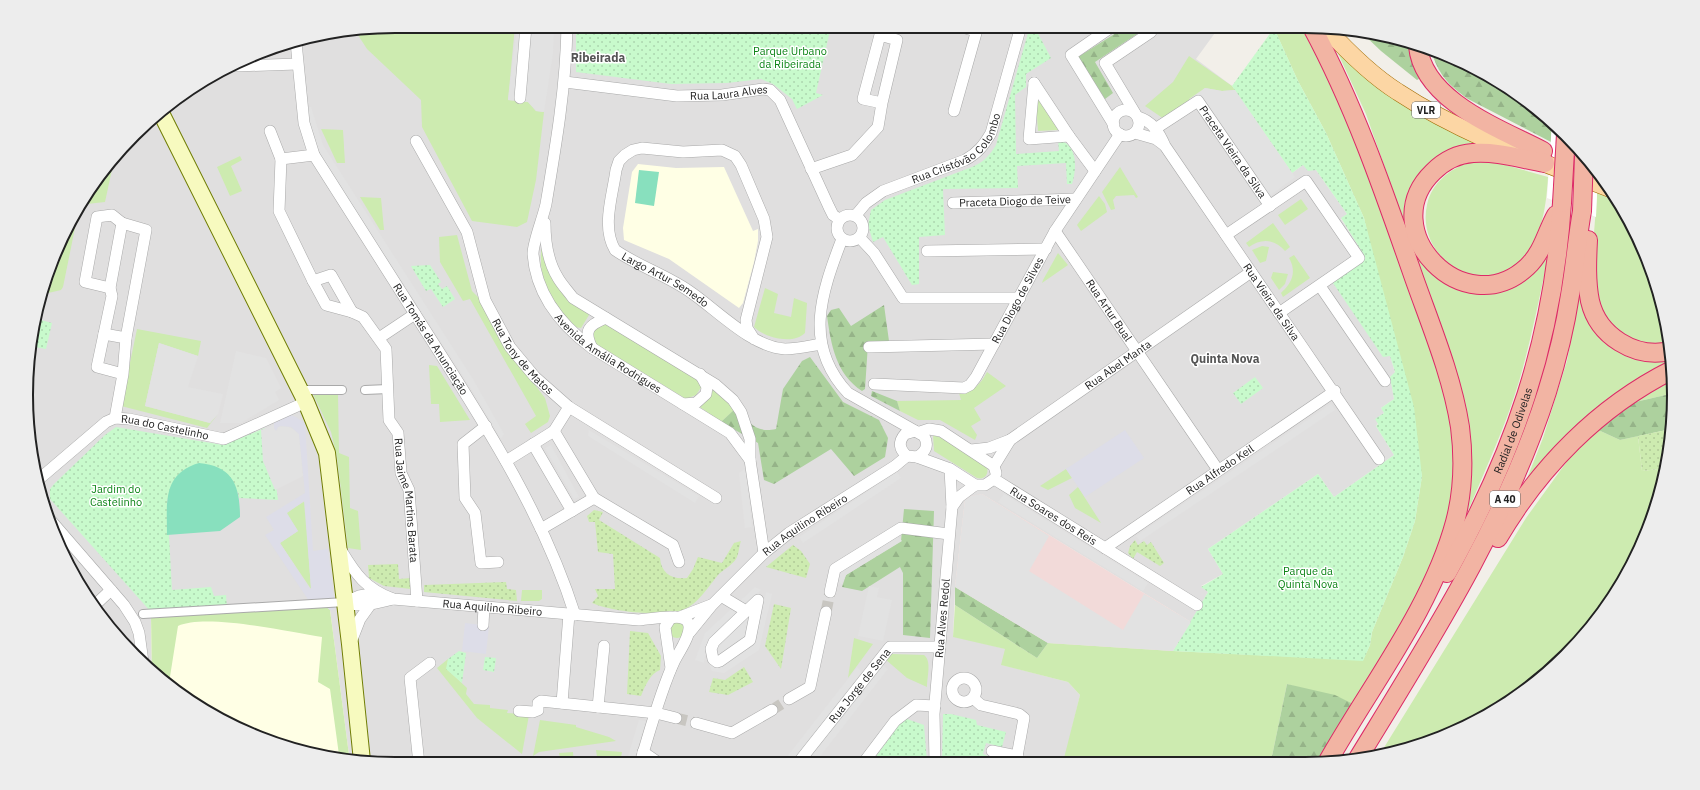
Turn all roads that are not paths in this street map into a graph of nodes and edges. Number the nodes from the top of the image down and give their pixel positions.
1 (525, 33) edge
2 (567, 33) edge
3 (976, 33) edge
4 (1019, 33) edge
5 (1102, 33) edge
6 (1150, 33) edge
7 (1315, 33) edge
8 (1332, 34) edge
9 (1347, 36) edge
10 (296, 47) edge
11 (1420, 52) edge
12 (297, 64) junction
13 (245, 66) edge
14 (565, 82) junction
15 (520, 98) dead end
16 (882, 103) junction
17 (954, 112) dead end
18 (1137, 115) junction
19 (163, 117) edge
20 (1156, 129) junction
21 (1117, 130) junction
22 (270, 131) dead end
23 (1135, 133) junction
24 (1069, 136) junction
25 (416, 141) dead end
26 (1565, 144) edge
27 (1165, 146) junction
28 (314, 155) junction
29 (1544, 157) junction
30 (281, 159) junction
31 (1584, 164) edge
32 (811, 169) junction
33 (1588, 170) edge
34 (1095, 171) junction
35 (1598, 183) edge
36 (1076, 199) junction
37 (953, 203) dead end
38 (1562, 203) junction
39 (545, 206) junction
40 (1270, 206) junction
41 (1582, 211) junction
42 (856, 215) junction
43 (840, 219) junction
44 (122, 223) junction
45 (1055, 231) junction
46 (1226, 235) junction
47 (860, 238) junction
48 (842, 239) junction
49 (1046, 249) junction
50 (927, 251) dead end
51 (1251, 272) junction
52 (312, 281) junction
53 (1320, 286) junction
54 (110, 288) junction
55 (1020, 298) junction
56 (352, 312) junction
57 (1279, 313) junction
58 (415, 314) junction
59 (606, 318) junction
60 (104, 334) junction
61 (126, 338) junction
62 (379, 338) junction
63 (754, 339) junction
64 (821, 344) junction
65 (994, 344) junction
66 (869, 346) dead end
67 (592, 348) junction
68 (1137, 352) junction
69 (1664, 352) edge
70 (123, 374) junction
71 (700, 374) junction
72 (1666, 374) edge
73 (1385, 381) dead end
74 (874, 384) dead end
75 (388, 389) junction
76 (342, 390) dead end
77 (365, 390) dead end
78 (1334, 391) junction
79 (303, 396) junction
80 (683, 404) junction
81 (569, 408) junction
82 (890, 417) junction
83 (114, 418) junction
84 (486, 426) junction
85 (554, 431) junction
86 (917, 432) junction
87 (902, 438) junction
88 (1010, 440) junction
89 (533, 444) junction
90 (971, 450) junction
91 (912, 456) junction
92 (1379, 459) dead end
93 (750, 460) junction
94 (506, 461) junction
95 (994, 466) junction
96 (950, 469) junction
97 (1218, 470) junction
98 (42, 476) edge
99 (994, 479) junction
100 (975, 485) junction
101 (594, 498) junction
102 (716, 498) dead end
103 (952, 508) junction
104 (572, 511) junction
105 (541, 529) junction
106 (61, 533) edge
107 (949, 534) junction
108 (337, 544) junction
109 (1105, 548) junction
110 (764, 553) junction
111 (498, 562) dead end
112 (679, 562) dead end
113 (110, 590) junction
114 (830, 592) tunnel mouth
115 (377, 593) junction
116 (721, 596) junction
117 (393, 600) junction
118 (417, 601) junction
119 (98, 602) edge
120 (345, 602) junction
121 (370, 605) junction
122 (712, 605) junction
123 (1197, 605) dead end
124 (484, 607) junction
125 (746, 612) junction
126 (826, 612) tunnel mouth
127 (143, 614) dead end
128 (572, 614) junction
129 (677, 617) junction
130 (639, 620) junction
131 (483, 625) dead end
132 (666, 634) junction
133 (687, 636) junction
134 (350, 644) junction
135 (604, 646) dead end
136 (940, 647) junction
137 (142, 654) edge
138 (430, 664) dead end
139 (671, 668) junction
140 (973, 698) dead end
141 (789, 699) tunnel mouth
142 (562, 703) junction
143 (935, 706) junction
144 (598, 707) junction
145 (772, 710) tunnel mouth
146 (519, 711) dead end
147 (656, 713) junction
148 (676, 718) tunnel mouth
149 (696, 723) tunnel mouth
150 (992, 751) dead end
151 (644, 752) junction
152 (1362, 752) edge
153 (1365, 752) edge
154 (361, 755) edge
155 (1339, 755) edge
156 (1331, 756) edge
157 (418, 757) edge
158 (642, 757) edge
159 (651, 757) edge
160 (803, 757) edge
161 (868, 757) edge
162 (935, 757) edge
163 (1011, 757) edge
164 (1017, 757) edge

1 - 15 street
2 - 14 street, Avenida Amália Rodrigues
3 - 17 street
4 - 42 street, Rua Cristóvão Colombo
5 - 21 street
6 - 18 street
7 - 156 highway
8 - 29 main road, VLR
9 - 29 main road, VLR
10 - 12 street, Rua Tomás da Anunciação
11 - 29 highway
12 - 13 street
12 - 28 street, Rua Tomás da Anunciação
14 - 32 street, Rua Laura Alves
14 - 39 street, Avenida Amália Rodrigues
16 - 16 street
16 - 32 street
18 - 20 street, Rua Vieira da Silva
18 - 21 street, Rua Diogo de Silves
18 - 23 street
19 - 79 main road
20 - 27 street, Rua Vieira da Silva
20 - 40 street, Praceta Vieira da Silva
21 - 23 street
21 - 34 street, Rua Diogo de Silves
22 - 30 street, Rua Jaime Martins Barata
23 - 27 street, Rua Vieira da Silva
24 - 24 street
24 - 34 street
25 - 81 street, Rua Tony de Matos
26 - 38 highway, Radial de Odivelas / A 40, bridge
27 - 46 street, Rua Vieira da Silva
28 - 30 street
28 - 58 street, Rua Tomás da Anunciação
29 - 33 main road, VLR
29 - 35 main road, VLR
29 - 38 highway
30 - 52 street, Rua Jaime Martins Barata
31 - 41 highway, Radial de Odivelas / A 40, bridge
32 - 43 street, Rua Laura Alves
34 - 36 street, Rua Diogo de Silves
36 - 37 street, Praceta Diogo de Teive
36 - 45 street, Rua Diogo de Silves
38 - 155 highway, Radial de Odivelas / A 40
39 - 59 street, Avenida Amália Rodrigues
39 - 67 street, Avenida Amália Rodrigues
40 - 46 street, Praceta Vieira da Silva
40 - 53 street, Praceta Vieira da Silva
41 - 69 highway
41 - 152 highway, Radial de Odivelas / A 40
42 - 43 street
42 - 47 street
43 - 48 street
44 - 54 street
44 - 54 street
44 - 61 street
45 - 49 street, Rua Diogo de Silves
45 - 68 street, Rua Artur Bual
46 - 51 street, Rua Vieira da Silva
47 - 48 street
47 - 55 street
48 - 64 street
49 - 50 street
49 - 55 street, Rua Diogo de Silves
51 - 57 street, Rua Vieira da Silva
51 - 68 street, Rua Abel Manta
52 - 56 street, Rua Jaime Martins Barata
52 - 56 street
53 - 57 street, Praceta Vieira da Silva
53 - 73 street
54 - 60 street
55 - 65 street, Rua Diogo de Silves
56 - 62 street, Rua Jaime Martins Barata
57 - 78 street, Rua Vieira da Silva
58 - 62 street
58 - 84 street, Rua Tomás da Anunciação
59 - 67 street
59 - 71 street, Avenida Amália Rodrigues
60 - 61 street
60 - 70 street
61 - 70 street
62 - 75 street, Rua Jaime Martins Barata
63 - 63 street, Largo Artur Semedo
63 - 64 street, Largo Artur Semedo
64 - 82 street
65 - 66 street
65 - 74 street, Rua Diogo de Silves
67 - 80 street, Avenida Amália Rodrigues
68 - 88 street, Rua Abel Manta
68 - 97 street, Rua Artur Bual
70 - 83 street
71 - 80 street
71 - 93 street, Avenida Amália Rodrigues
72 - 153 highway
75 - 77 street
75 - 118 street, Rua Jaime Martins Barata
76 - 79 street
78 - 92 street, Rua Vieira da Silva
78 - 97 street, Rua Alfredo Keil
79 - 83 street, Rua do Castelinho
79 - 108 main road
80 - 93 street, Avenida Amália Rodrigues
81 - 85 street
81 - 102 street, Rua Tony de Matos
82 - 86 street
82 - 87 street
83 - 98 street, Rua do Castelinho
84 - 94 street, Rua Tomás da Anunciação
84 - 111 street
85 - 89 street
85 - 101 street
86 - 87 street
86 - 90 street
86 - 91 street
87 - 91 street
88 - 90 street
88 - 95 street, Rua Abel Manta
89 - 94 street
89 - 104 street
90 - 95 street
91 - 96 street
91 - 110 street, Rua Aquilino Ribeiro
93 - 110 street, Avenida Amália Rodrigues
94 - 105 street, Rua Tomás da Anunciação
95 - 99 street
96 - 100 street
96 - 103 street, Rua Alves Redol
97 - 109 street, Rua Alfredo Keil
99 - 100 street
99 - 109 street, Rua Soares dos Reis
100 - 103 street
101 - 104 street
101 - 112 street
103 - 107 street, Rua Alves Redol
104 - 105 street
105 - 128 street, Rua Tomás da Anunciação
106 - 113 street
107 - 114 street
107 - 136 street, Rua Alves Redol
108 - 115 street, Rua Aquilino Ribeiro
108 - 120 main road
109 - 123 street, Rua Soares dos Reis
110 - 116 street, Rua Aquilino Ribeiro
113 - 119 street
113 - 137 street
115 - 117 street, Rua Aquilino Ribeiro
115 - 120 street, Rua Aquilino Ribeiro
116 - 122 street, Rua Aquilino Ribeiro
116 - 125 street
117 - 118 street, Rua Aquilino Ribeiro
117 - 121 street, Rua Aquilino Ribeiro
118 - 124 street, Rua Aquilino Ribeiro
120 - 121 street, Rua Aquilino Ribeiro
120 - 127 street, Rua Aquilino Ribeiro
120 - 134 main road
121 - 134 street
122 - 129 street, Rua Aquilino Ribeiro
122 - 133 street, Rua Aquilino Ribeiro
124 - 128 street, Rua Aquilino Ribeiro
124 - 131 street
125 - 125 street
126 - 141 street
128 - 130 street, Rua Aquilino Ribeiro
128 - 142 street
129 - 130 street, Rua Aquilino Ribeiro
129 - 132 street
129 - 133 street
130 - 132 street, Rua Aquilino Ribeiro
132 - 133 street
132 - 139 street
133 - 139 street, Rua Aquilino Ribeiro
134 - 154 main road
135 - 144 street
136 - 143 street, Rua Alves Redol
136 - 160 street, Rua Jorge de Sena
138 - 157 street
139 - 147 street, Rua Aquilino Ribeiro
140 - 164 street
142 - 144 street
142 - 146 street
143 - 161 street
143 - 162 street, Rua Alves Redol
144 - 147 street
145 - 149 street
147 - 148 street
147 - 151 street, Rua Aquilino Ribeiro
150 - 163 street
151 - 158 street, Rua Aquilino Ribeiro
151 - 159 street

